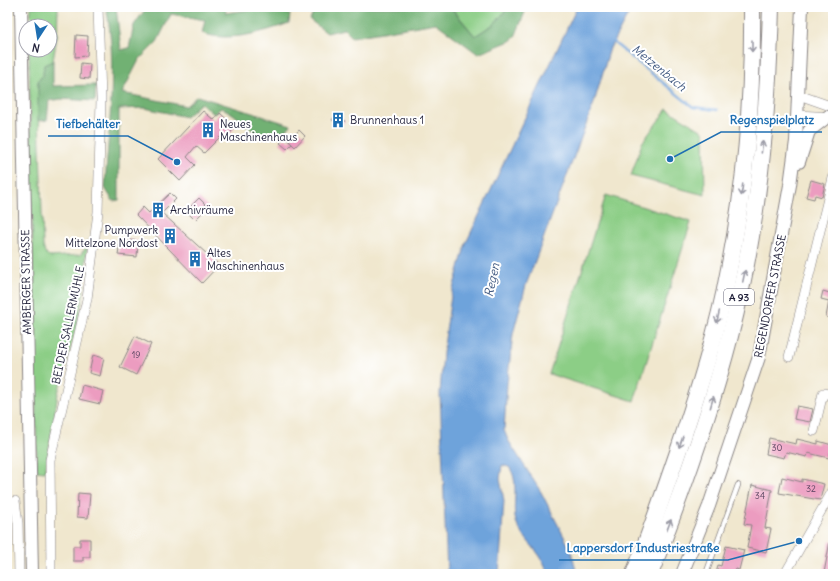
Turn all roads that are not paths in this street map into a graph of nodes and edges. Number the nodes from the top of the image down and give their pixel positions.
1 (21, 7) edge
2 (98, 7) edge
3 (752, 7) edge
4 (771, 7) edge
5 (802, 7) edge
6 (799, 95) junction
7 (831, 114) edge
8 (797, 115) junction
9 (833, 178) edge
10 (790, 185) junction
11 (789, 356) dead end
12 (833, 395) edge
13 (814, 431) dead end
14 (738, 485) dead end
15 (833, 490) edge
16 (15, 501) dead end
17 (20, 574) edge
18 (32, 574) edge
19 (51, 574) edge
20 (634, 574) edge
21 (650, 574) edge
22 (682, 574) edge
23 (706, 574) edge
24 (785, 574) edge

1 - 18 street, AMBERGER STRASSE
2 - 19 street, BEI DER SALLERMÜHLE
3 -> 20 highway, A 93
21 -> 4 highway, A 93
5 - 6 street, REGENDORFER STRASSE
6 - 7 street
6 - 8 street, REGENDORFER STRASSE
7 - 8 street
7 - 10 street
8 - 10 street, REGENDORFER STRASSE
9 - 11 street
10 - 22 street, REGENDORFER STRASSE
12 - 13 street
14 - 23 lane
15 - 24 street
16 - 17 street

